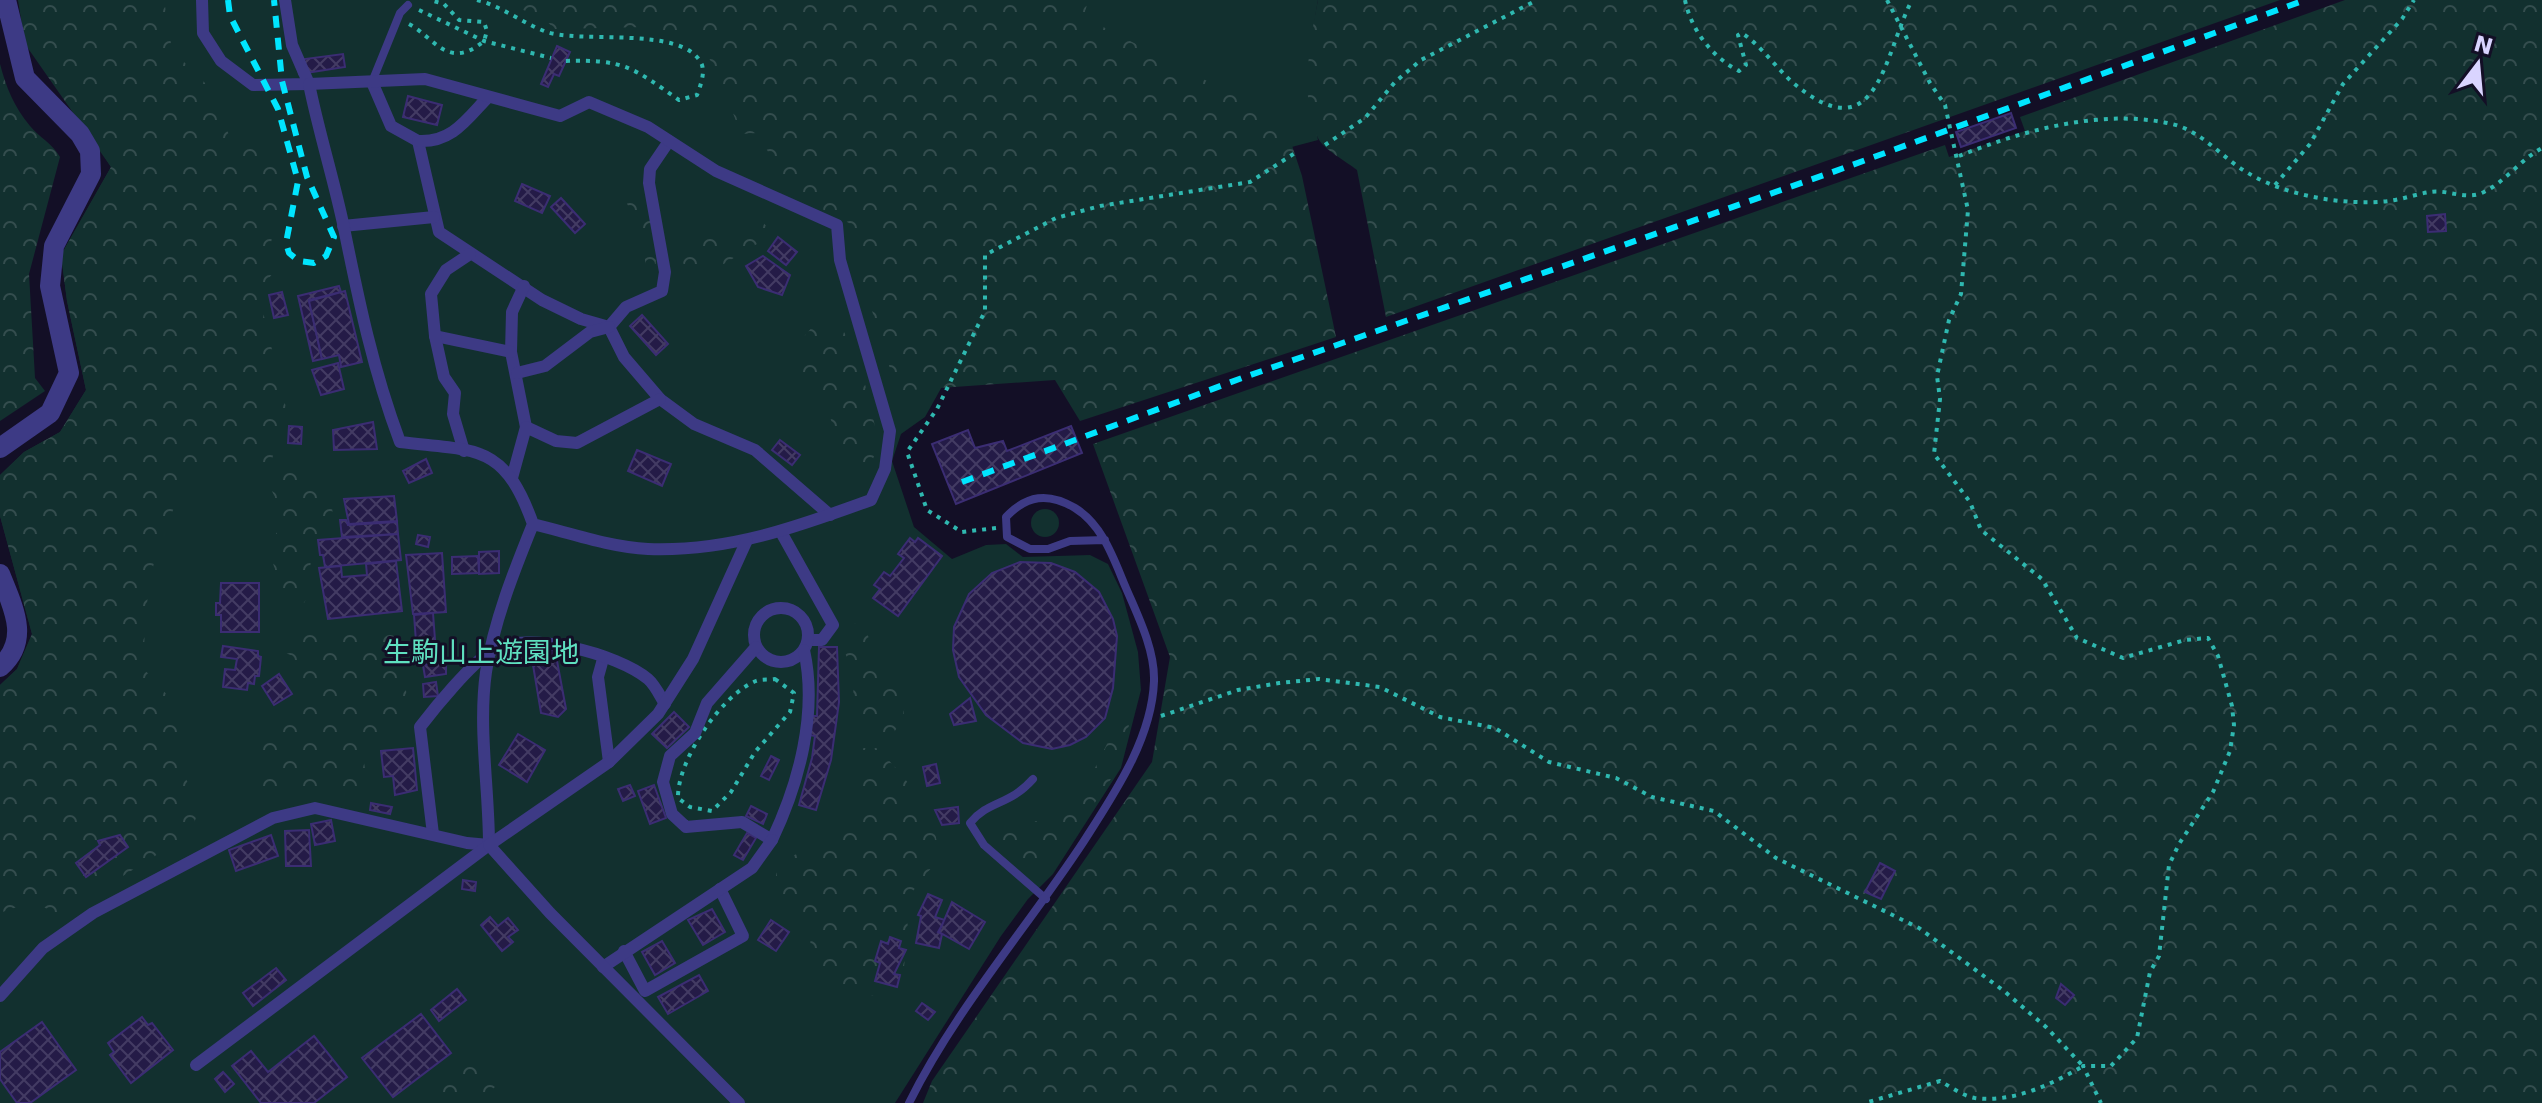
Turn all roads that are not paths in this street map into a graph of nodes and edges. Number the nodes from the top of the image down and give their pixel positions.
1 (6, 0) edge
2 (202, 0) edge
3 (285, 0) edge
4 (408, 5) road end
5 (372, 82) junction
6 (309, 84) junction
7 (488, 97) junction
8 (418, 141) junction
9 (669, 141) junction
10 (434, 217) junction
11 (343, 226) junction
12 (470, 254) junction
13 (524, 286) junction
14 (609, 327) junction
15 (435, 336) junction
16 (511, 352) junction
17 (517, 373) junction
18 (660, 399) junction
19 (526, 427) junction
20 (0, 448) edge
21 (464, 451) junction
22 (512, 478) junction
23 (830, 515) junction
24 (533, 524) junction
25 (781, 532) junction
26 (747, 540) junction
27 (1105, 540) junction
28 (0, 574) edge
29 (806, 645) junction
30 (756, 647) junction
31 (492, 650) junction
32 (603, 659) junction
33 (0, 667) edge
34 (665, 704) junction
35 (609, 762) junction
36 (1033, 779) dead end
37 (433, 834) junction
38 (772, 840) junction
39 (489, 845) junction
40 (720, 889) junction
41 (1046, 899) junction
42 (624, 951) junction
43 (603, 967) junction
44 (0, 996) edge
45 (196, 1065) dead end
46 (739, 1103) edge
47 (909, 1103) edge

1 - 20 street
2 - 6 street
3 - 6 street
4 - 5 lane
5 - 6 street
5 - 7 street
5 - 8 street
6 - 11 street
7 - 8 street
7 - 9 street
8 - 10 street
9 - 14 street
9 - 23 street
10 - 11 street
10 - 12 street
11 - 21 street
12 - 13 street
12 - 15 street
13 - 14 street
13 - 16 street
14 - 17 street
14 - 18 street
15 - 16 street
15 - 21 street
16 - 17 street
17 - 19 street
18 - 19 street
18 - 23 street
19 - 22 street
21 - 22 street
22 - 24 street
23 - 25 street
24 - 26 street
24 - 31 street
25 - 26 street
25 - 29 street
26 - 34 street
27 - 27 lane
27 - 41 lane
28 - 33 street
29 - 30 street
29 - 30 street
29 - 38 street
30 - 38 street
31 - 32 street
31 - 37 street
31 - 39 street
32 - 34 street
32 - 35 street
34 - 35 street
35 - 39 street
36 - 41 lane
37 - 39 street
37 - 44 street
38 - 40 street
39 - 43 street
39 - 45 street
40 - 42 street
40 - 42 street
41 - 47 lane
42 - 43 street
43 - 46 street

